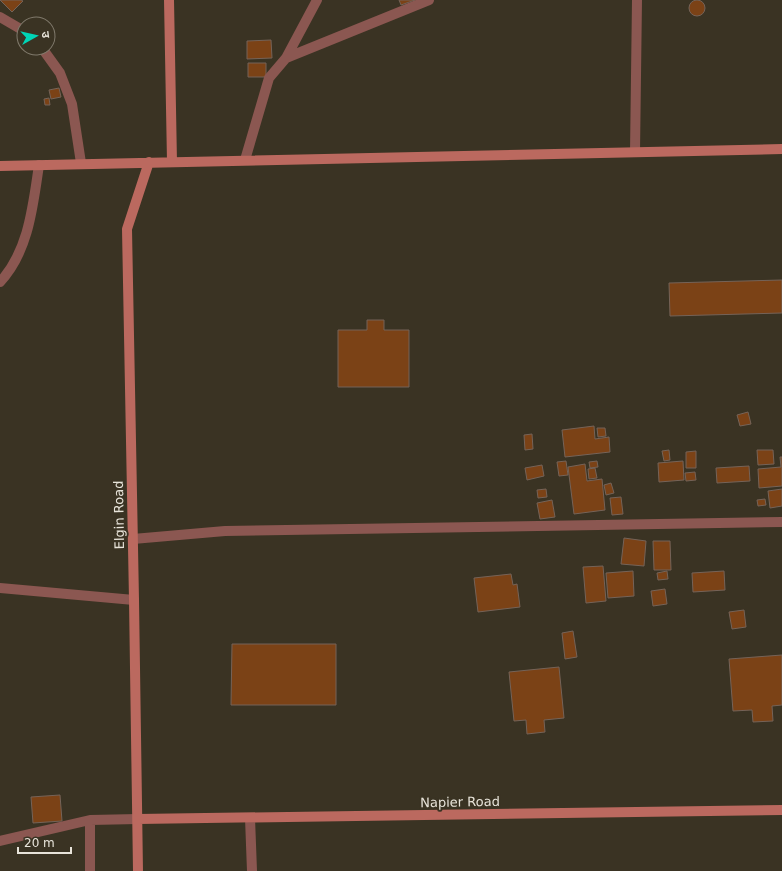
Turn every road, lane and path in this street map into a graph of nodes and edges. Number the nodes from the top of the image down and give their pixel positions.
1 (170, 0) edge
2 (317, 0) edge
3 (429, 0) edge
4 (637, 0) edge
5 (0, 18) edge
6 (16, 27) edge
7 (48, 56) edge
8 (286, 58) junction
9 (782, 149) edge
10 (635, 152) junction
11 (245, 160) junction
12 (149, 162) junction
13 (172, 162) junction
14 (81, 163) junction
15 (39, 165) junction
16 (0, 166) edge
17 (0, 282) edge
18 (782, 522) edge
19 (133, 539) junction
20 (0, 588) edge
21 (134, 600) junction
22 (782, 810) edge
23 (250, 818) junction
24 (138, 819) junction
25 (90, 820) junction
26 (0, 842) edge
27 (90, 871) edge
28 (138, 871) edge
29 (252, 871) edge

1 - 13 street
2 - 8 street
3 - 8 street
4 - 10 street
5 - 6 street
7 - 14 street
8 - 11 street
9 - 10 street
10 - 11 street
11 - 13 street
12 - 13 street
12 - 14 street
12 - 19 street, Elgin Road
14 - 15 street
15 - 16 street
15 - 17 street
18 - 19 street
19 - 21 street, Elgin Road
20 - 21 street
21 - 24 street, Elgin Road
22 - 23 street, Napier Road
23 - 24 street, Napier Road
23 - 29 street
24 - 25 street
24 - 28 street, Elgin Road
25 - 26 street
25 - 27 street

